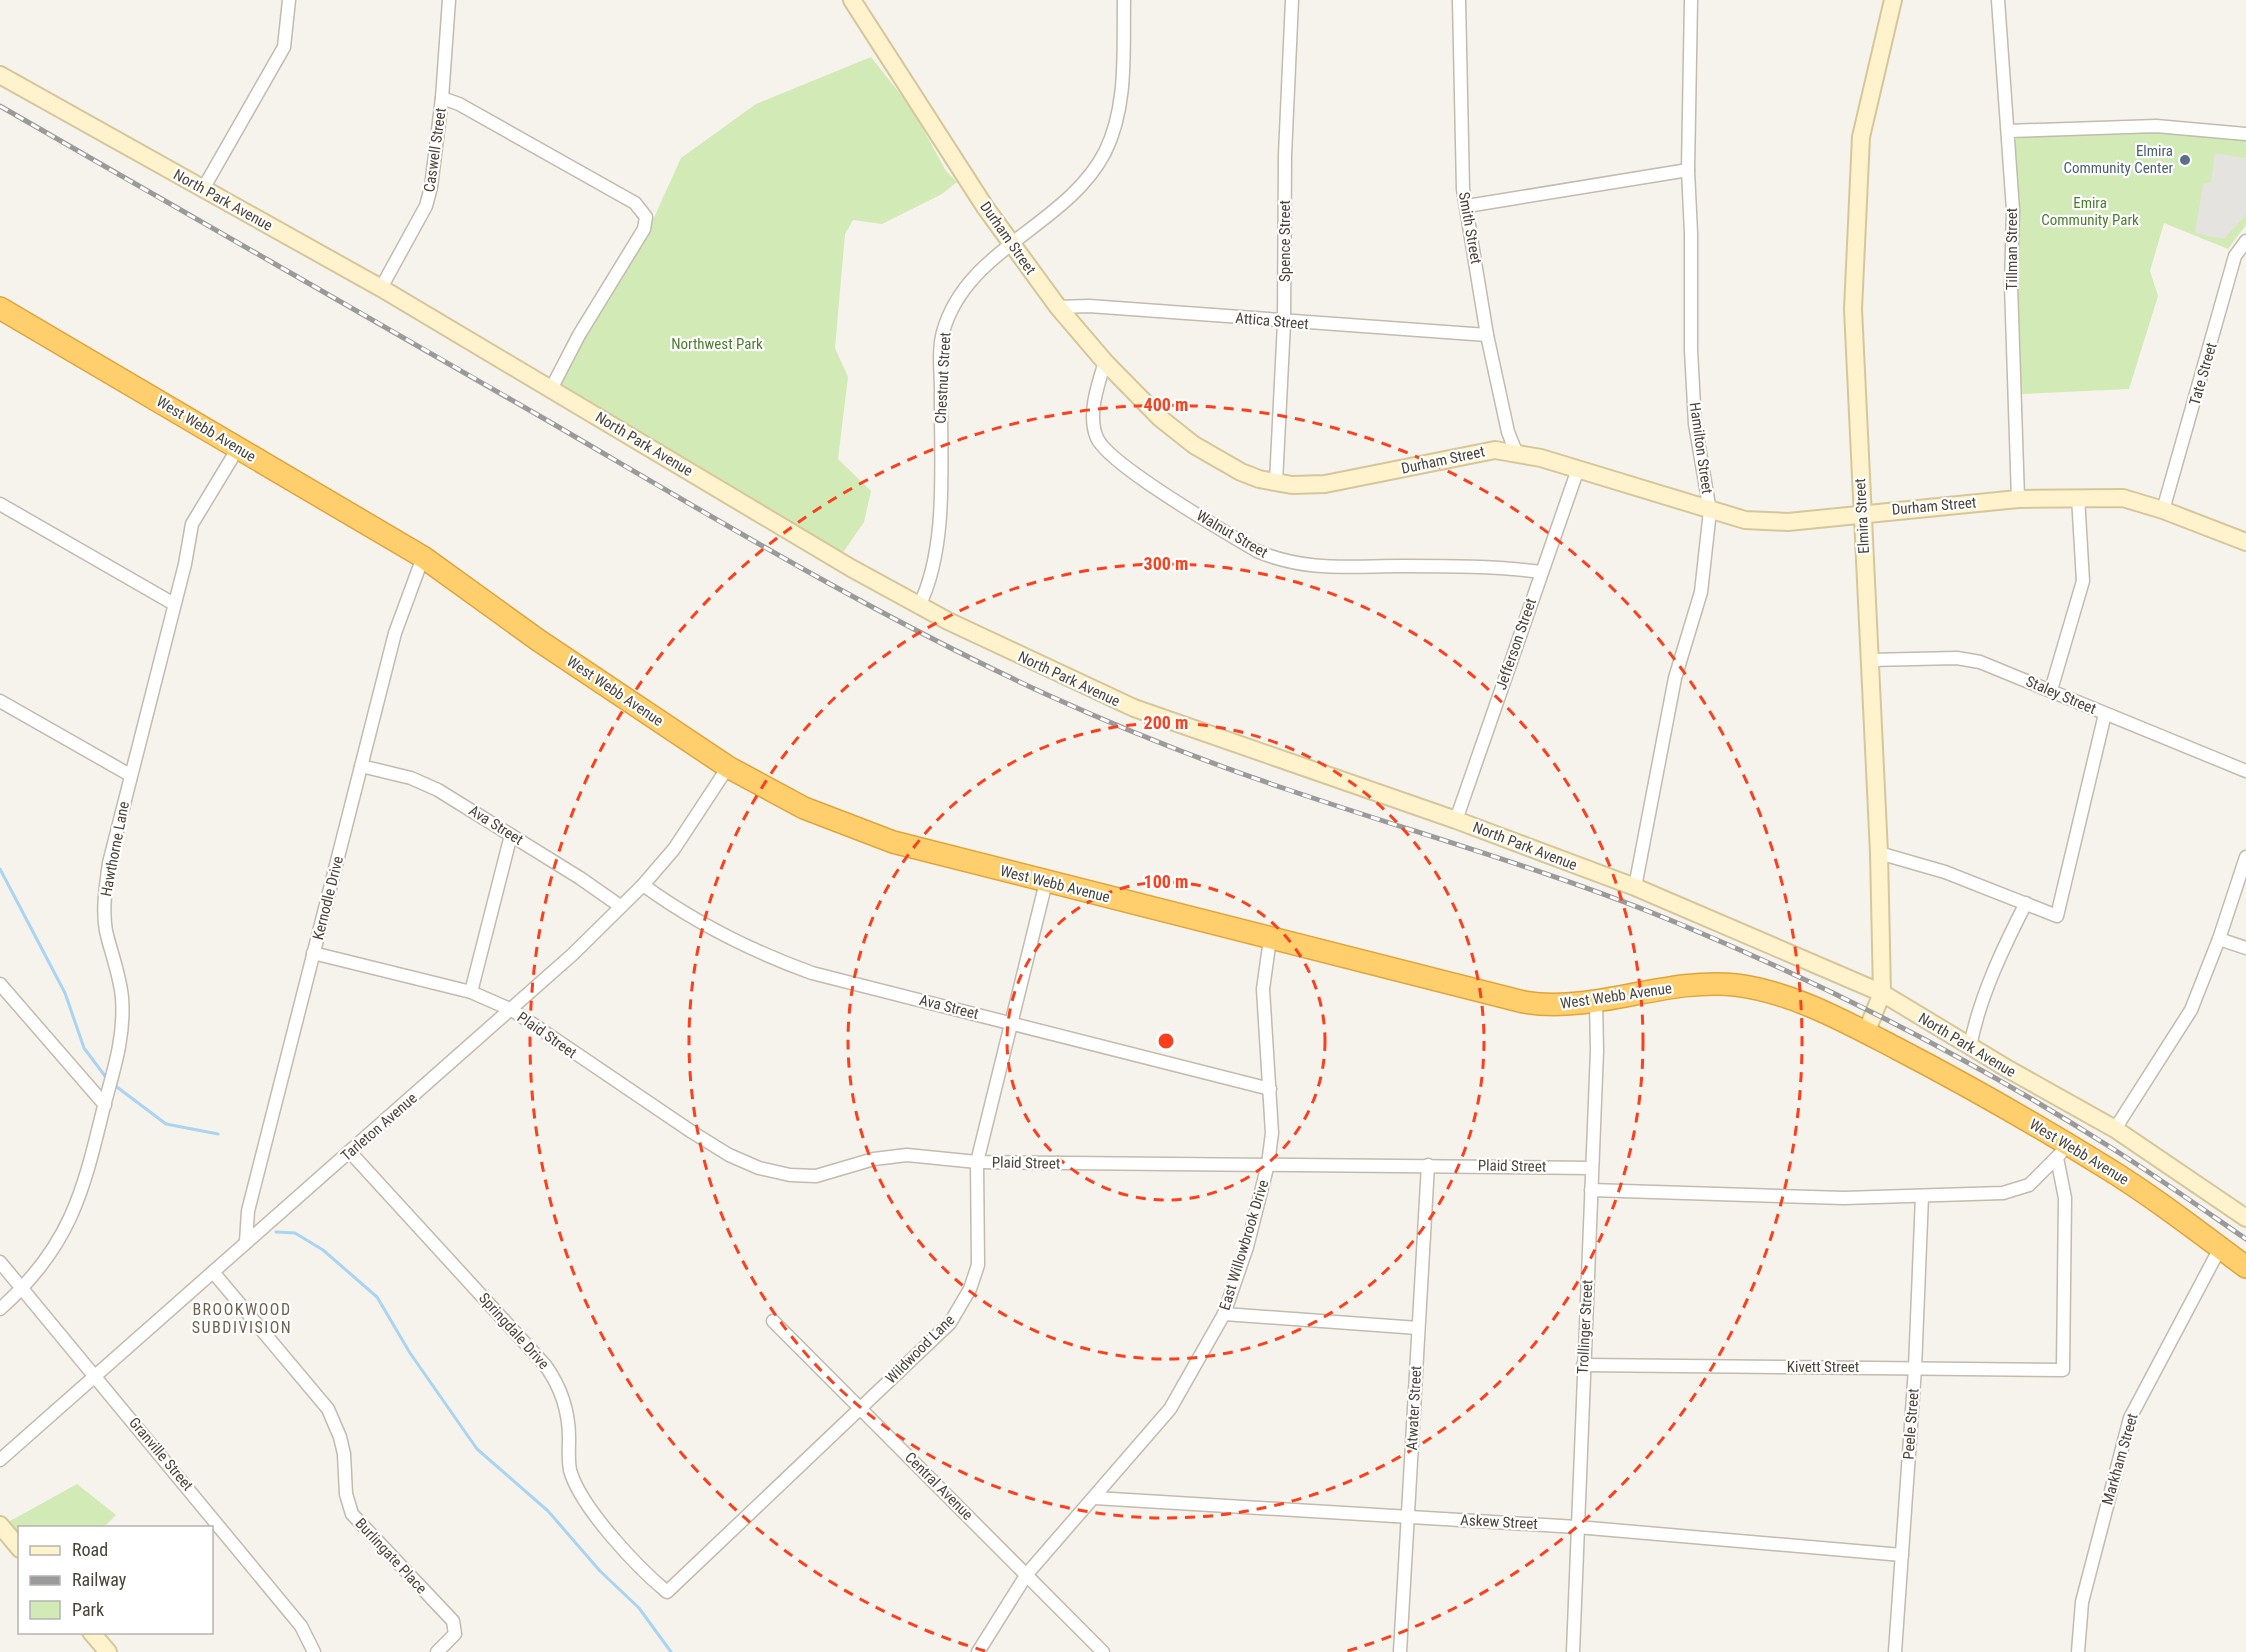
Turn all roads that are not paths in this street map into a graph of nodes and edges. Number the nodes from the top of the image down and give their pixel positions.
1 (289, 0) edge
2 (449, 0) edge
3 (852, 0) edge
4 (1124, 0) edge
5 (1292, 0) edge
6 (1459, 0) edge
7 (1691, 0) edge
8 (1893, 0) edge
9 (1998, 0) edge
10 (0, 75) edge
11 (442, 98) junction
12 (2008, 130) junction
13 (2246, 134) edge
14 (1688, 170) junction
15 (203, 189) junction
16 (1467, 206) junction
17 (2246, 241) edge
18 (1011, 245) junction
19 (381, 288) junction
20 (1058, 307) junction
21 (0, 308) edge
22 (1284, 323) junction
23 (1487, 335) junction
24 (1105, 362) junction
25 (551, 389) junction
26 (238, 448) junction
27 (1516, 452) junction
28 (1578, 469) junction
29 (1276, 482) junction
30 (2078, 497) junction
31 (2018, 499) junction
32 (0, 504) edge
33 (2163, 510) junction
34 (1710, 511) junction
35 (1862, 513) junction
36 (2246, 542) edge
37 (423, 556) junction
38 (1541, 572) junction
39 (174, 604) junction
40 (920, 606) junction
41 (1869, 660) junction
42 (2051, 690) junction
43 (0, 701) edge
44 (2105, 714) junction
45 (361, 766) junction
46 (728, 767) junction
47 (2246, 771) edge
48 (130, 775) junction
49 (1456, 820) junction
50 (511, 834) junction
51 (1879, 853) junction
52 (2246, 857) edge
53 (1046, 882) junction
54 (643, 885) junction
55 (1635, 887) junction
56 (2026, 903) junction
57 (620, 906) junction
58 (1270, 939) junction
59 (2219, 939) junction
60 (2246, 948) edge
61 (313, 953) junction
62 (0, 984) edge
63 (471, 992) junction
64 (1882, 993) junction
65 (1596, 1001) junction
66 (512, 1010) junction
67 (1010, 1023) junction
68 (1866, 1033) junction
69 (1970, 1047) junction
70 (1270, 1089) junction
71 (105, 1105) junction
72 (2115, 1129) junction
73 (2063, 1151) junction
74 (350, 1152) junction
75 (977, 1162) junction
76 (1268, 1164) junction
77 (1428, 1165) junction
78 (1591, 1168) junction
79 (1591, 1190) junction
80 (1923, 1196) junction
81 (2246, 1218) edge
82 (246, 1242) junction
83 (2220, 1248) junction
84 (0, 1262) edge
85 (2246, 1267) edge
86 (213, 1272) junction
87 (23, 1289) junction
88 (0, 1309) edge
89 (1224, 1314) junction
90 (773, 1321) dead end
91 (1418, 1328) junction
92 (1583, 1365) junction
93 (1915, 1368) junction
94 (95, 1375) junction
95 (860, 1407) junction
96 (0, 1460) edge
97 (1095, 1498) junction
98 (1408, 1517) junction
99 (0, 1525) edge
100 (1576, 1527) junction
101 (18, 1547) edge
102 (1902, 1555) junction
103 (1027, 1574) junction
104 (667, 1592) joint
105 (93, 1634) edge
106 (108, 1652) edge
107 (314, 1652) edge
108 (436, 1652) edge
109 (978, 1652) edge
110 (1103, 1652) edge
111 (1400, 1652) edge
112 (1574, 1652) edge
113 (1895, 1652) edge
114 (2078, 1652) edge

1 - 15 street
2 - 11 street, Caswell Street
3 - 18 street, Durham Street
4 - 18 street, Chestnut Street
5 - 22 street, Spence Street
6 - 16 street, Smith Street
7 - 14 street, Hamilton Street
8 - 35 street, Elmira Street
9 - 12 street, Tillman Street
10 - 15 street, North Park Avenue
11 - 19 street, Caswell Street
11 - 25 street
12 - 13 street
12 - 31 street, Tillman Street
14 - 16 street
14 - 34 street, Hamilton Street
15 - 19 street, North Park Avenue
16 - 23 street, Smith Street
17 - 33 street, Tate Street
18 - 20 street, Durham Street
18 - 40 street, Chestnut Street
19 - 25 street, North Park Avenue
20 - 22 street, Attica Street
20 - 24 street, Durham Street
21 - 26 highway, West Webb Avenue
22 - 23 street, Attica Street
22 - 29 street, Spence Street
23 - 27 street, Smith Street
24 - 29 street, Durham Street
24 - 38 street, Walnut Street
25 - 40 street, North Park Avenue
26 - 37 highway, West Webb Avenue
26 - 39 street, Hawthorne Lane
27 - 28 street, Durham Street
27 - 29 street, Durham Street
28 - 34 street, Durham Street
28 - 38 street, Jefferson Street
30 - 31 street, Durham Street
30 - 33 street, Durham Street
30 - 42 street
31 - 35 street, Durham Street
32 - 39 street
33 - 36 street, Durham Street
34 - 35 street, Durham Street
34 - 55 street, Hamilton Street
35 - 41 street, Elmira Street
37 - 45 street, Kernodle Drive
37 - 46 highway, West Webb Avenue
38 - 49 street, Jefferson Street
39 - 48 street, Hawthorne Lane
40 - 49 street, North Park Avenue
41 - 42 street, Staley Street
41 - 51 street, Elmira Street
42 - 44 street, Staley Street
43 - 48 street
44 - 47 street, Staley Street
44 - 56 street
45 - 50 street, Ava Street
45 - 61 street, Kernodle Drive
46 - 53 highway, West Webb Avenue
46 - 54 street, Tarleton Avenue
48 - 71 street, Hawthorne Lane
49 - 55 street, North Park Avenue
50 - 57 street, Ava Street
50 - 63 street
51 - 56 street
51 - 64 street, Elmira Street
52 - 59 street
53 - 58 highway, West Webb Avenue
53 - 67 street, Wildwood Lane
54 - 57 street, Tarleton Avenue
54 - 67 street, Ava Street
55 - 64 street, North Park Avenue
56 - 69 street
57 - 66 street, Tarleton Avenue
58 - 65 highway, West Webb Avenue
58 - 70 street, East Willowbrook Drive
59 - 60 street
59 - 72 street
61 - 63 street, Plaid Street
61 - 82 street, Kernodle Drive
62 - 71 street
63 - 66 street, Plaid Street
64 - 68 street, Elmira Street
64 - 69 street, North Park Avenue
65 - 68 highway, West Webb Avenue
65 - 78 street, Trollinger Street
66 - 74 street, Tarleton Avenue
66 - 75 street, Plaid Street
67 - 70 street, Ava Street
67 - 75 street, Wildwood Lane
68 - 73 highway, West Webb Avenue
69 - 72 street, North Park Avenue
70 - 76 street, East Willowbrook Drive
71 - 87 street, Hawthorne Lane
72 - 81 street, North Park Avenue
73 - 80 street
73 - 83 highway, West Webb Avenue
73 - 93 street, Kivett Street
74 - 82 street, Tarleton Avenue
74 - 104 street, Springdale Drive
75 - 76 street, Plaid Street
75 - 95 street, Wildwood Lane
76 - 77 street, Plaid Street
76 - 89 street, East Willowbrook Drive
77 - 78 street, Plaid Street
77 - 91 street, Atwater Street
78 - 79 street, Trollinger Street
79 - 80 street
79 - 92 street, Trollinger Street
80 - 93 street, Peele Street
82 - 86 street, Tarleton Avenue
83 - 85 highway, West Webb Avenue
83 - 114 street, Markham Street
84 - 87 street, Granville Street
86 - 94 street, Tarleton Avenue
86 - 108 street, Burlingate Place
87 - 88 street, Hawthorne Lane
87 - 94 street, Granville Street
89 - 91 street
89 - 97 street, East Willowbrook Drive
90 - 95 street, Central Avenue
91 - 98 street, Atwater Street
92 - 93 street, Kivett Street
92 - 100 street, Trollinger Street
93 - 102 street, Peele Street
94 - 96 street, Tarleton Avenue
94 - 107 street, Granville Street
95 - 103 street, Central Avenue
95 - 104 street, Wildwood Lane
97 - 98 street, Askew Street
97 - 103 street, East Willowbrook Drive
98 - 100 street, Askew Street
98 - 111 street, Atwater Street
99 - 101 street
100 - 102 street, Askew Street
100 - 112 street, Trollinger Street
102 - 113 street, Peele Street
103 - 109 street, East Willowbrook Drive
103 - 110 street, Central Avenue
105 - 106 street

